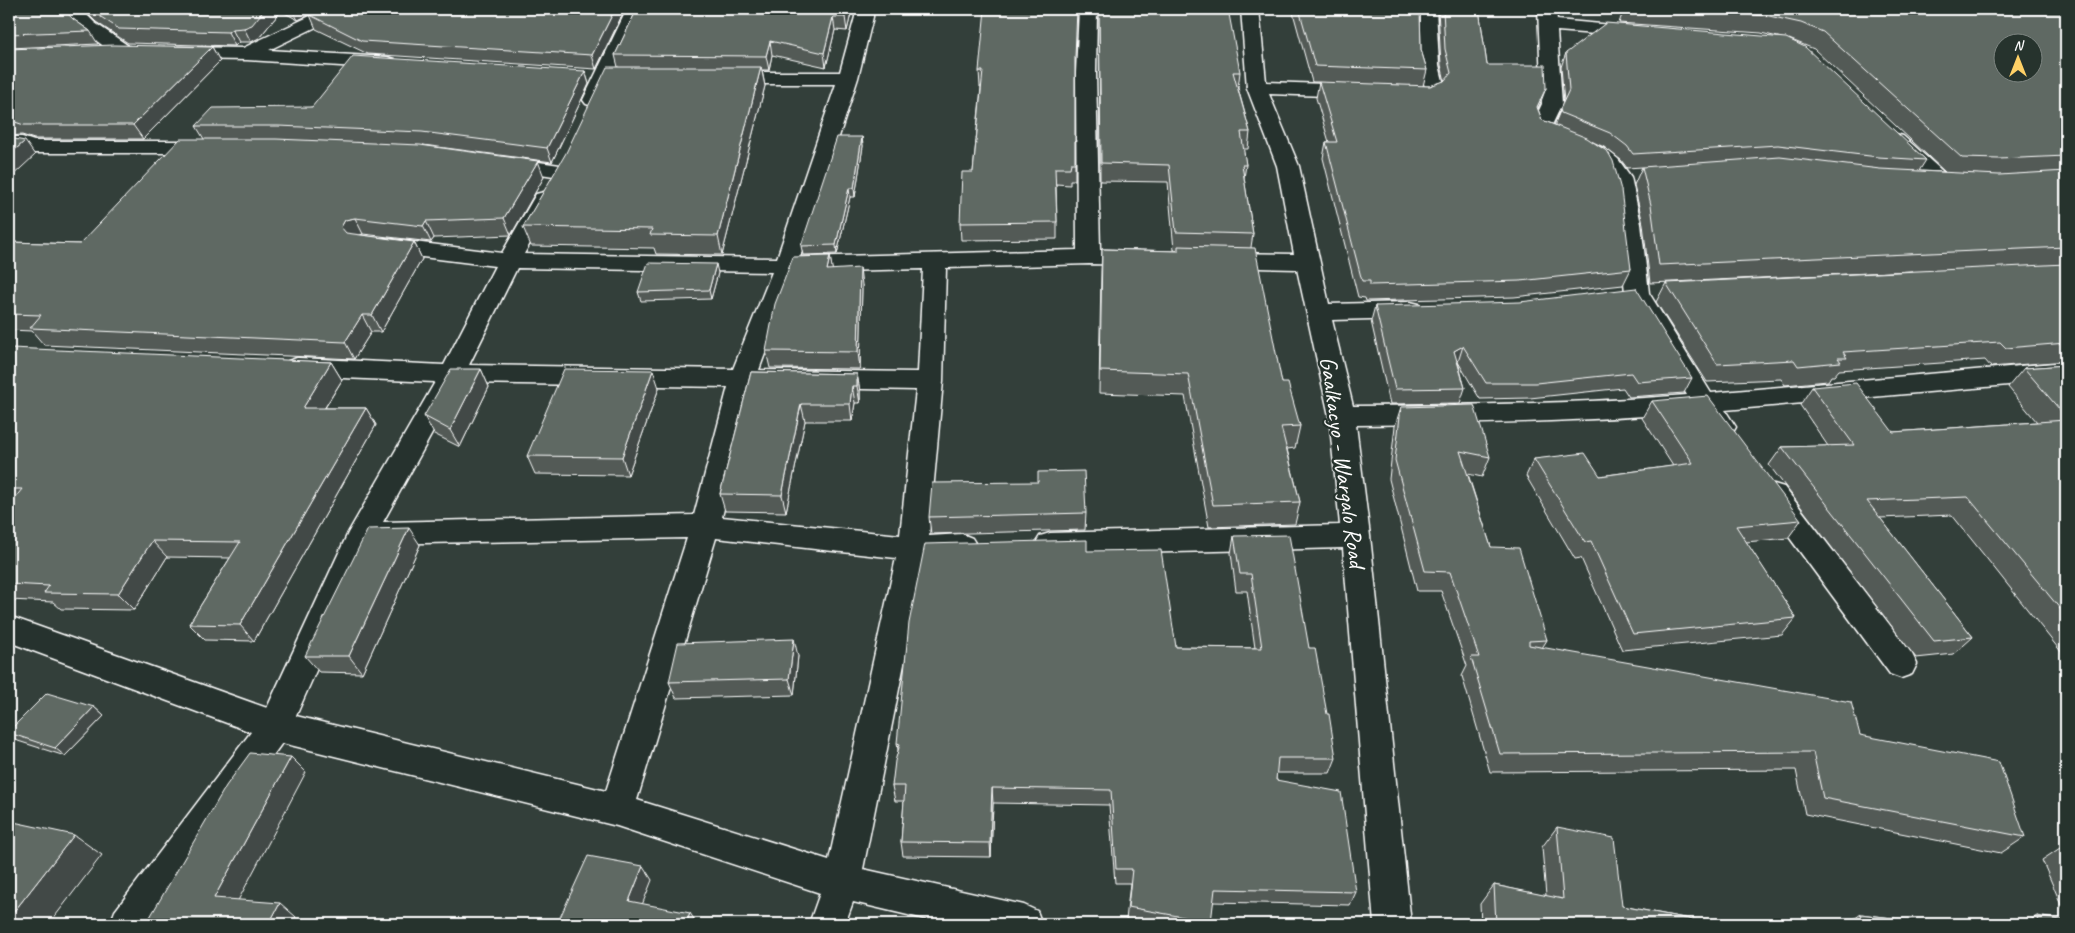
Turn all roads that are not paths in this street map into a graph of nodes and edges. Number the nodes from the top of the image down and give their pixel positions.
1 (71, 9) edge
2 (338, 9) edge
3 (636, 9) edge
4 (864, 9) edge
5 (1088, 9) edge
6 (1250, 9) edge
7 (1428, 9) edge
8 (1548, 17) edge
9 (1648, 33) edge
10 (94, 52) edge
11 (123, 52) junction
12 (142, 52) edge
13 (161, 52) edge
14 (246, 54) junction
15 (406, 64) edge
16 (712, 78) edge
17 (848, 78) junction
18 (1257, 88) junction
19 (584, 120) edge
20 (1885, 130) edge
21 (9, 143) edge
22 (572, 146) edge
23 (226, 147) edge
24 (484, 161) edge
25 (560, 172) junction
26 (1915, 182) edge
27 (363, 243) edge
28 (1089, 257) junction
29 (1158, 259) edge
30 (935, 260) junction
31 (1198, 260) edge
32 (509, 261) junction
33 (1307, 262) junction
34 (786, 265) junction
35 (1667, 292) edge
36 (1637, 293) junction
37 (1611, 296) edge
38 (1436, 309) edge
39 (1319, 312) junction
40 (274, 366) edge
41 (2066, 372) edge
42 (452, 374) junction
43 (743, 377) junction
44 (930, 381) junction
45 (1704, 402) junction
46 (1342, 416) junction
47 (1734, 442) edge
48 (1758, 473) edge
49 (705, 526) junction
50 (362, 533) junction
51 (1356, 536) junction
52 (1021, 545) edge
53 (992, 546) edge
54 (913, 548) junction
55 (9, 629) edge
56 (1900, 664) dead end
57 (275, 726) junction
58 (617, 810) junction
59 (842, 882) junction
60 (128, 924) edge
61 (827, 924) edge
62 (1024, 924) edge
63 (1393, 924) edge

1 - 11 street
2 - 14 street
3 - 19 street
4 - 17 street
5 - 28 street
6 - 18 street, Gaalkacyo - Wargalo Road
7 - 18 street
8 - 9 street
8 - 36 street
10 - 11 street
11 - 12 street
13 - 14 street
14 - 15 street
16 - 17 street
17 - 34 street
18 - 33 street, Gaalkacyo - Wargalo Road
20 - 26 street
21 - 23 street
22 - 25 street
24 - 25 street
25 - 32 street
27 - 32 street
28 - 29 street
28 - 30 street
30 - 34 street
30 - 44 street
31 - 33 street
32 - 34 street
32 - 42 street
33 - 39 street, Gaalkacyo - Wargalo Road
34 - 43 street
35 - 36 street
36 - 37 street
36 - 45 street
38 - 39 street
39 - 46 street, Gaalkacyo - Wargalo Road
40 - 42 street
41 - 45 street
42 - 43 street
42 - 50 street
43 - 44 street
43 - 49 street
44 - 54 street
45 - 46 street
45 - 47 street
46 - 51 street, Gaalkacyo - Wargalo Road
48 - 56 street
49 - 50 street
49 - 54 street
49 - 58 street
50 - 57 street
51 - 52 street
51 - 63 street, Gaalkacyo - Wargalo Road
53 - 54 street
54 - 59 street
55 - 57 street
57 - 58 street
57 - 60 street
58 - 59 street
59 - 61 street
59 - 62 street

